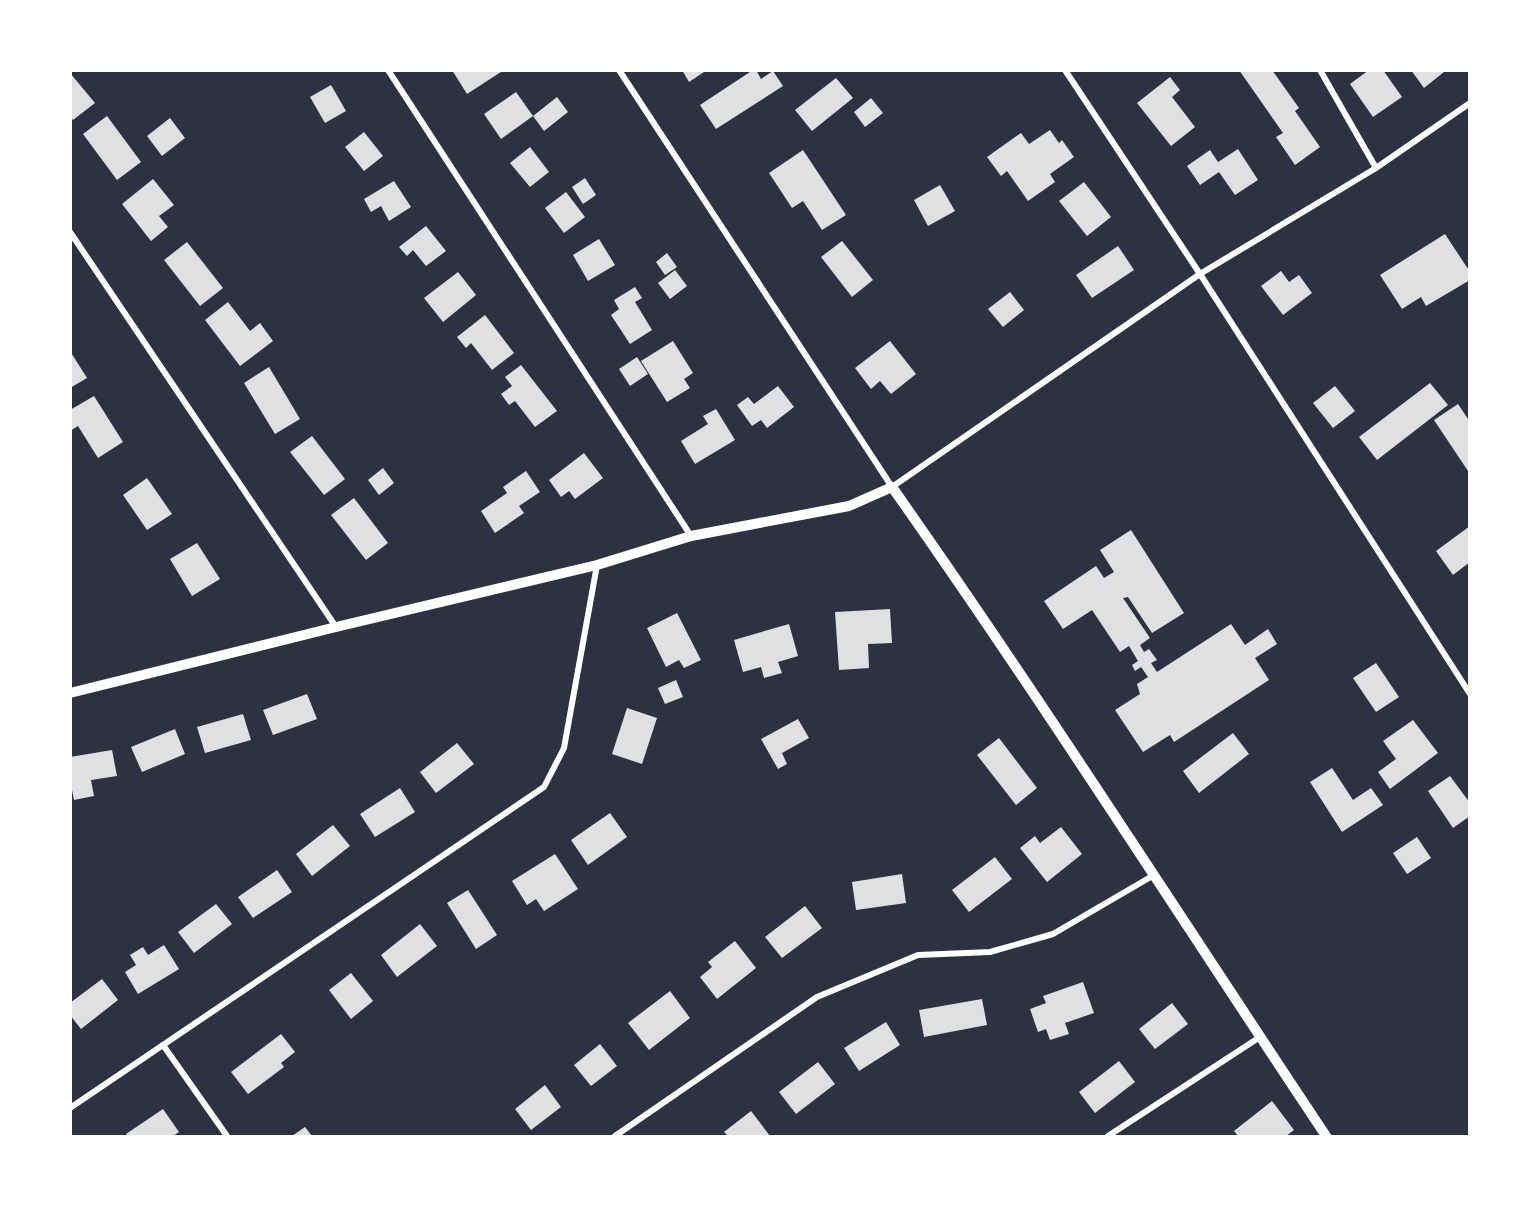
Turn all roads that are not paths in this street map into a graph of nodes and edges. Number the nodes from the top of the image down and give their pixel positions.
1 (388, 70) edge
2 (619, 70) edge
3 (1065, 70) edge
4 (1320, 70) edge
5 (1470, 103) edge
6 (1376, 168) junction
7 (70, 232) edge
8 (1200, 274) junction
9 (892, 487) junction
10 (691, 536) junction
11 (597, 565) junction
12 (336, 627) junction
13 (70, 693) edge
14 (1470, 694) edge
15 (1154, 876) junction
16 (1260, 1037) junction
17 (163, 1046) junction
18 (70, 1108) edge
19 (227, 1137) edge
20 (615, 1137) edge
21 (1108, 1137) edge
22 (1326, 1137) edge

1 - 10 street
2 - 9 street
3 - 8 street
4 - 6 street
5 - 6 street
6 - 8 street
7 - 12 street
8 - 9 street
8 - 14 street
9 - 10 street
9 - 15 street
10 - 11 street
11 - 12 street
11 - 17 street
12 - 13 street
15 - 16 street
15 - 20 street
16 - 21 street
16 - 22 street
17 - 18 street
17 - 19 street

